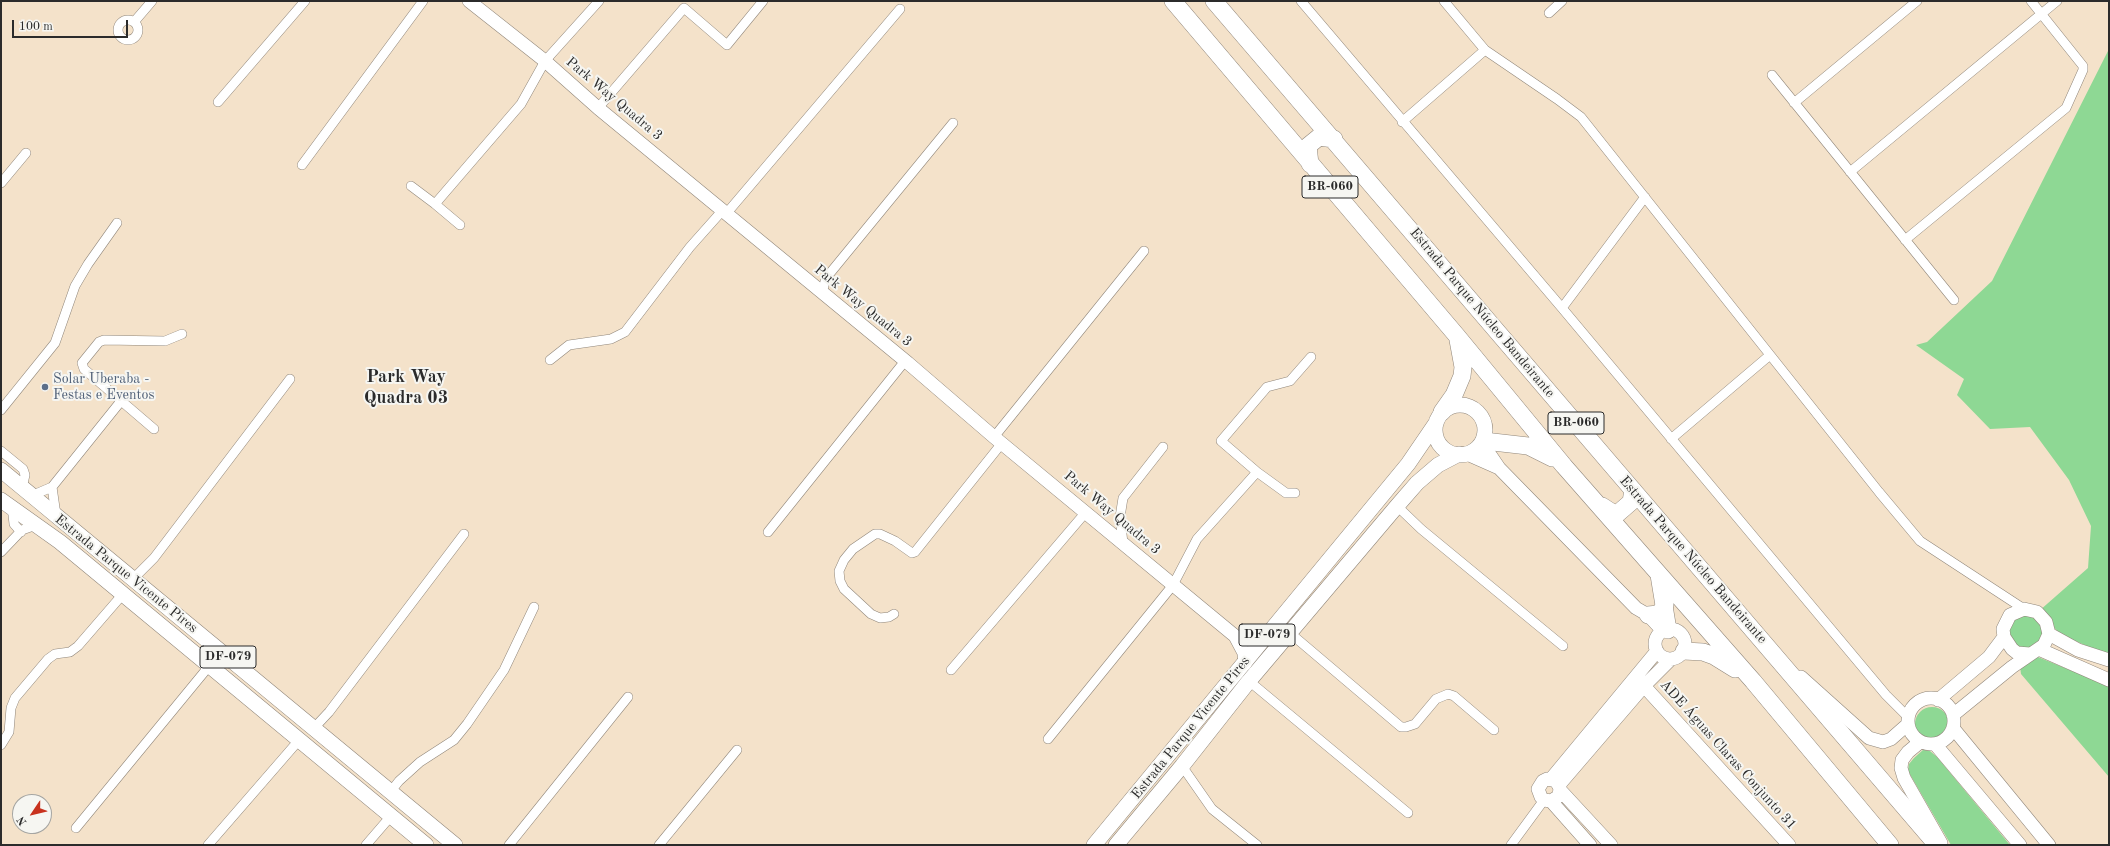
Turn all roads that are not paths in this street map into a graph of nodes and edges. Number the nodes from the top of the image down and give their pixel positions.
1 (152, 1) edge
2 (305, 1) edge
3 (423, 1) edge
4 (469, 1) edge
5 (599, 1) edge
6 (763, 1) edge
7 (1172, 1) edge
8 (1214, 1) edge
9 (1301, 1) edge
10 (1444, 1) edge
11 (1562, 1) edge
12 (1917, 1) edge
13 (2031, 1) edge
14 (2058, 1) edge
15 (900, 9) dead end
16 (1549, 13) dead end
17 (2042, 14) junction
18 (134, 22) dead end
19 (1485, 50) junction
20 (545, 61) junction
21 (1772, 75) dead end
22 (218, 102) dead end
23 (1794, 103) junction
24 (598, 108) junction
25 (1402, 122) junction
26 (953, 123) dead end
27 (1334, 139) junction
28 (26, 153) dead end
29 (1310, 164) junction
30 (302, 165) dead end
31 (1850, 172) junction
32 (1, 183) edge
33 (411, 186) dead end
34 (1645, 197) junction
35 (435, 204) junction
36 (724, 212) junction
37 (117, 223) dead end
38 (460, 225) dead end
39 (1905, 240) junction
40 (1144, 251) dead end
41 (826, 278) junction
42 (811, 284) junction
43 (822, 293) junction
44 (1954, 300) dead end
45 (1562, 308) junction
46 (182, 334) dead end
47 (1457, 336) junction
48 (1770, 355) junction
49 (1311, 357) dead end
50 (550, 360) dead end
51 (905, 361) junction
52 (290, 379) dead end
53 (121, 401) junction
54 (1, 410) edge
55 (1439, 417) junction
56 (154, 429) dead end
57 (1671, 439) junction
58 (998, 440) junction
59 (1483, 442) junction
60 (1163, 447) dead end
61 (1, 451) edge
62 (1462, 454) junction
63 (1564, 466) junction
64 (1499, 468) junction
65 (1, 470) edge
66 (1257, 472) junction
67 (52, 487) junction
68 (1633, 490) junction
69 (26, 492) junction
70 (1294, 493) dead end
71 (7, 503) edge
72 (1598, 504) junction
73 (1396, 506) junction
74 (1086, 512) junction
75 (56, 518) junction
76 (36, 525) junction
77 (21, 532) junction
78 (768, 532) dead end
79 (464, 534) dead end
80 (1123, 543) junction
81 (1, 552) edge
82 (1658, 573) junction
83 (133, 579) junction
84 (1173, 585) junction
85 (123, 594) junction
86 (1665, 605) junction
87 (534, 606) dead end
88 (2024, 609) junction
89 (1642, 612) junction
90 (894, 614) dead end
91 (1290, 633) junction
92 (1663, 633) junction
93 (2049, 634) junction
94 (1235, 636) junction
95 (2004, 637) junction
96 (1261, 641) junction
97 (1563, 646) dead end
98 (1657, 651) junction
99 (1771, 651) junction
100 (2035, 652) junction
101 (1677, 655) junction
102 (2109, 660) edge
103 (1245, 664) junction
104 (210, 665) junction
105 (951, 670) dead end
106 (1969, 676) junction
107 (2109, 680) edge
108 (1249, 681) junction
109 (1753, 681) junction
110 (1644, 686) junction
111 (1982, 691) junction
112 (628, 697) dead end
113 (1938, 700) junction
114 (1953, 715) junction
115 (1908, 720) junction
116 (314, 728) junction
117 (1953, 728) junction
118 (1494, 730) dead end
119 (300, 739) junction
120 (1048, 739) dead end
121 (1920, 742) junction
122 (1934, 744) junction
123 (1, 745) edge
124 (737, 750) dead end
125 (1182, 766) junction
126 (1557, 785) junction
127 (391, 791) junction
128 (1548, 800) junction
129 (1408, 813) dead end
130 (391, 816) junction
131 (1113, 822) junction
132 (76, 828) dead end
133 (1127, 832) junction
134 (1604, 843) edge
135 (208, 845) edge
136 (366, 845) edge
137 (426, 845) edge
138 (455, 845) edge
139 (509, 845) edge
140 (659, 845) edge
141 (1094, 845) edge
142 (1116, 845) edge
143 (1257, 845) edge
144 (1511, 845) edge
145 (1590, 845) edge
146 (1789, 845) edge
147 (1890, 845) edge
148 (1937, 845) edge
149 (1942, 845) edge
150 (2020, 845) edge
151 (2049, 845) edge

1 - 18 street
2 - 22 street
3 - 30 street
4 - 20 street, Park Way Quadra 3
5 - 20 street
6 - 24 street
7 - 29 highway, BR-060
8 - 27 highway, Estrada Parque Núcleo Bandeirante / BR-060
9 - 25 street
10 - 19 street
11 - 16 street
12 - 23 street
13 - 17 street
14 - 17 street
15 - 36 street
17 - 31 street
17 - 39 street
19 - 25 street
19 - 34 street
20 - 24 street, Park Way Quadra 3
20 - 35 street
21 - 23 street
23 - 31 street
24 - 36 street, Park Way Quadra 3
25 - 45 street
26 - 41 street
27 - 29 highway
27 - 68 highway, Estrada Parque Núcleo Bandeirante / BR-060
28 - 32 street
29 - 47 highway, BR-060
31 - 39 street
33 - 35 street
34 - 45 street
34 - 48 street
35 - 38 street
36 - 42 street, Park Way Quadra 3
36 - 50 street
37 - 54 street
39 - 44 street
40 - 58 street
41 - 42 street
41 - 43 street
42 - 43 street, Park Way Quadra 3
43 - 51 street, Park Way Quadra 3
45 - 57 street
46 - 53 street
47 - 55 highway
47 - 63 highway, BR-060
48 - 57 street
48 - 88 street
49 - 66 street
51 - 58 street, Park Way Quadra 3
51 - 78 street
52 - 83 street
53 - 56 street
53 - 67 street
55 - 59 main road
55 - 62 main road
55 - 96 main road, Estrada Parque Vicente Pires / DF-079
57 - 115 street
58 - 74 street, Park Way Quadra 3
58 - 90 street
59 - 62 main road, Estrada Parque Vicente Pires / DF-079
59 - 63 highway
59 - 64 street
60 - 80 street
61 - 69 street
62 - 64 street
62 - 73 main road, Estrada Parque Vicente Pires / DF-079
63 - 72 highway, BR-060
64 - 89 street
65 - 69 main road, Estrada Parque Vicente Pires / DF-079
66 - 70 street
66 - 84 street
67 - 69 street
67 - 75 street
68 - 72 highway
68 - 99 highway, Estrada Parque Núcleo Bandeirante / BR-060
69 - 75 main road, Estrada Parque Vicente Pires / DF-079
71 - 76 main road, Estrada Parque Vicente Pires / DF-079
71 - 77 street
72 - 82 highway, BR-060
73 - 91 main road, Estrada Parque Vicente Pires / DF-079
73 - 97 street
74 - 80 street, Park Way Quadra 3
74 - 105 street
75 - 83 main road, Estrada Parque Vicente Pires / DF-079
76 - 77 street
76 - 85 main road, Estrada Parque Vicente Pires / DF-079
77 - 81 street
79 - 116 street
80 - 84 street, Park Way Quadra 3
82 - 86 highway
82 - 109 highway, BR-060
83 - 116 main road, Estrada Parque Vicente Pires / DF-079
84 - 94 street, Park Way Quadra 3
84 - 120 street
85 - 104 main road, Estrada Parque Vicente Pires / DF-079
85 - 123 street
86 - 89 highway
86 - 92 highway
87 - 127 street
88 - 93 street
88 - 95 street
89 - 92 street
91 - 108 main road, Estrada Parque Vicente Pires / DF-079
91 - 118 street
92 - 98 street
92 - 101 street
93 - 100 street
93 - 102 street
94 - 96 street, Park Way Quadra 3
94 - 103 street, Park Way Quadra 3
95 - 100 street
95 - 106 street
96 - 103 main road, Estrada Parque Vicente Pires / DF-079
98 - 101 street
98 - 126 street
99 - 115 street
99 - 148 highway, Estrada Parque Núcleo Bandeirante / BR-060
100 - 107 street
100 - 111 street
101 - 109 highway
101 - 110 street
103 - 131 main road, Estrada Parque Vicente Pires / DF-079
104 - 119 main road, Estrada Parque Vicente Pires / DF-079
104 - 132 street
106 - 111 street
106 - 113 street
108 - 125 main road, Estrada Parque Vicente Pires / DF-079
108 - 129 street
109 - 147 highway, BR-060
110 - 126 street
110 - 146 street, ADE Águas Claras Conjunto 31
111 - 114 street
112 - 139 street
113 - 114 street
113 - 115 street
114 - 117 street
115 - 121 street
116 - 127 main road, Estrada Parque Vicente Pires / DF-079
117 - 122 street
117 - 151 street
119 - 130 main road, Estrada Parque Vicente Pires / DF-079
119 - 135 street
121 - 122 street
121 - 149 street
122 - 150 street
124 - 140 street
125 - 133 main road, Estrada Parque Vicente Pires / DF-079
125 - 143 street
126 - 128 street
126 - 128 street
126 - 134 street
127 - 138 main road, Estrada Parque Vicente Pires / DF-079
128 - 144 street
128 - 145 street
130 - 136 street
130 - 137 main road, Estrada Parque Vicente Pires / DF-079
131 - 133 main road
131 - 141 main road, Estrada Parque Vicente Pires / DF-079
133 - 142 main road, Estrada Parque Vicente Pires / DF-079

